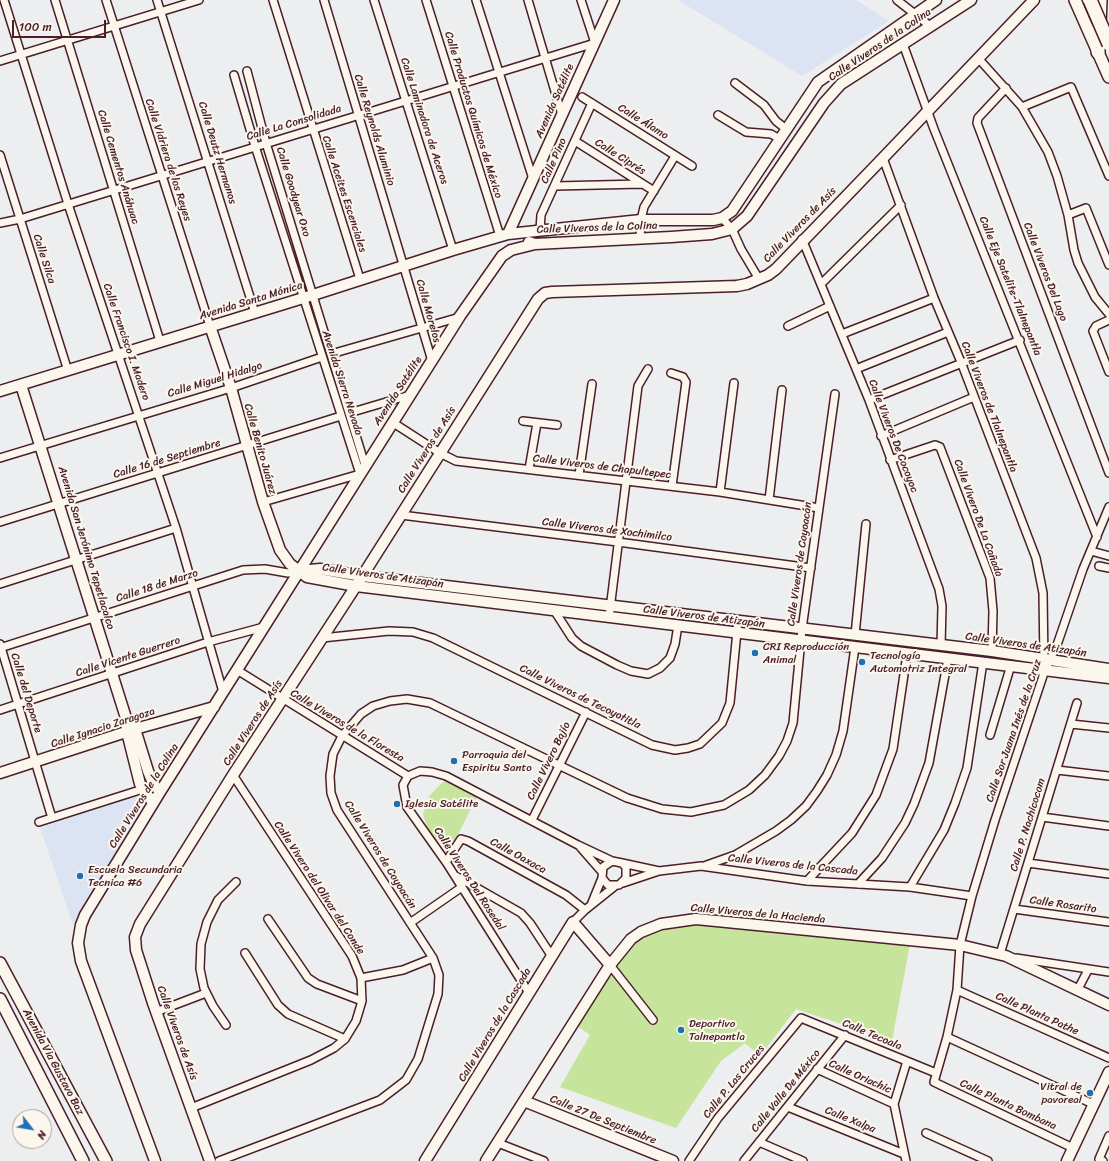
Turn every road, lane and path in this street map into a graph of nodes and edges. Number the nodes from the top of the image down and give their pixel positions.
1 (4, 0) edge
2 (55, 0) edge
3 (106, 0) edge
4 (157, 0) edge
5 (200, 0) edge
6 (273, 0) edge
7 (324, 0) edge
8 (374, 0) edge
9 (426, 0) edge
10 (476, 0) edge
11 (528, 0) edge
12 (581, 0) edge
13 (614, 0) edge
14 (897, 0) edge
15 (936, 0) edge
16 (971, 0) edge
17 (1034, 0) edge
18 (1075, 0) edge
19 (1090, 0) edge
20 (1100, 0) edge
21 (161, 12) junction
22 (915, 14) junction
23 (1109, 21) edge
24 (114, 26) junction
25 (930, 26) junction
26 (66, 41) junction
27 (595, 42) junction
28 (903, 44) junction
29 (1109, 44) edge
30 (1098, 52) junction
31 (20, 55) junction
32 (545, 58) junction
33 (978, 58) junction
34 (0, 62) edge
35 (247, 71) dead end
36 (498, 72) junction
37 (234, 75) dead end
38 (1109, 76) edge
39 (735, 83) dead end
40 (452, 86) junction
41 (1006, 88) junction
42 (582, 97) dead end
43 (406, 100) junction
44 (592, 103) junction
45 (1022, 107) junction
46 (928, 109) junction
47 (358, 114) junction
48 (562, 115) junction
49 (718, 115) dead end
50 (312, 128) junction
51 (786, 129) junction
52 (780, 139) junction
53 (575, 141) junction
54 (266, 143) junction
55 (255, 146) junction
56 (0, 155) edge
57 (675, 156) junction
58 (883, 158) junction
59 (208, 161) junction
60 (692, 166) dead end
61 (161, 175) junction
62 (1109, 176) edge
63 (755, 178) junction
64 (533, 179) junction
65 (642, 184) junction
66 (767, 185) junction
67 (555, 186) junction
68 (114, 190) junction
69 (654, 191) junction
70 (68, 204) junction
71 (901, 205) junction
72 (1068, 215) junction
73 (722, 218) junction
74 (20, 219) junction
75 (641, 220) junction
76 (671, 220) junction
77 (0, 223) edge
78 (732, 229) junction
79 (540, 230) junction
80 (504, 235) junction
81 (671, 237) junction
82 (640, 239) junction
83 (802, 239) junction
84 (535, 244) junction
85 (453, 250) junction
86 (1109, 265) edge
87 (404, 266) junction
88 (360, 279) junction
89 (759, 279) junction
90 (821, 284) junction
91 (313, 295) junction
92 (303, 298) junction
93 (934, 298) junction
94 (830, 306) junction
95 (255, 313) junction
96 (1109, 314) edge
97 (460, 316) junction
98 (1109, 320) edge
99 (210, 326) junction
100 (788, 326) dead end
101 (422, 328) junction
102 (948, 332) junction
103 (842, 334) junction
104 (1020, 340) junction
105 (160, 341) junction
106 (331, 354) junction
107 (118, 355) junction
108 (322, 357) junction
109 (432, 361) junction
110 (961, 362) junction
111 (648, 369) dead end
112 (856, 369) junction
113 (68, 371) junction
114 (1109, 372) edge
115 (671, 373) dead end
116 (734, 383) dead end
117 (592, 384) dead end
118 (21, 385) junction
119 (230, 388) junction
120 (782, 390) dead end
121 (0, 391) edge
122 (835, 394) dead end
123 (410, 395) junction
124 (974, 397) junction
125 (869, 400) junction
126 (349, 412) junction
127 (139, 415) junction
128 (341, 416) junction
129 (523, 421) dead end
130 (392, 422) junction
131 (537, 423) junction
132 (557, 425) dead end
133 (881, 436) junction
134 (41, 444) junction
135 (248, 446) junction
136 (440, 453) junction
137 (0, 458) edge
138 (890, 460) junction
139 (529, 469) junction
140 (362, 470) junction
141 (158, 473) junction
142 (1109, 473) edge
143 (579, 475) junction
144 (625, 481) junction
145 (672, 486) junction
146 (720, 492) junction
147 (769, 500) junction
148 (263, 502) junction
149 (60, 503) junction
150 (1109, 507) edge
151 (819, 508) junction
152 (401, 515) junction
153 (0, 522) edge
154 (866, 524) dead end
155 (176, 528) junction
156 (1097, 537) junction
157 (618, 542) junction
158 (1091, 551) junction
159 (1109, 556) edge
160 (77, 559) junction
161 (1099, 566) dead end
162 (811, 568) junction
163 (1109, 568) edge
164 (299, 571) junction
165 (362, 576) junction
166 (0, 584) edge
167 (193, 586) junction
168 (356, 586) junction
169 (610, 606) junction
170 (554, 610) junction
171 (609, 617) junction
172 (96, 618) junction
173 (738, 621) junction
174 (678, 626) junction
175 (264, 627) junction
176 (802, 629) junction
177 (736, 633) junction
178 (855, 635) junction
179 (322, 638) junction
180 (801, 641) junction
181 (208, 642) junction
182 (0, 646) edge
183 (941, 646) junction
184 (855, 648) junction
185 (992, 651) junction
186 (907, 654) junction
187 (948, 658) junction
188 (1046, 659) junction
189 (983, 662) junction
190 (1011, 665) junction
191 (1109, 669) edge
192 (237, 670) junction
193 (1045, 670) junction
194 (112, 674) junction
195 (1109, 678) edge
196 (223, 692) junction
197 (282, 700) junction
198 (1077, 703) dead end
199 (19, 704) junction
200 (214, 707) junction
201 (0, 710) edge
202 (586, 712) junction
203 (1071, 724) junction
204 (1109, 728) edge
205 (131, 731) junction
206 (990, 735) dead end
207 (342, 736) junction
208 (36, 763) junction
209 (559, 766) junction
210 (1057, 770) junction
211 (0, 773) edge
212 (233, 776) junction
213 (408, 776) junction
214 (1109, 776) edge
215 (143, 789) junction
216 (160, 792) junction
217 (153, 803) junction
218 (1042, 817) junction
219 (52, 818) junction
220 (532, 820) junction
221 (39, 822) dead end
222 (1109, 826) edge
223 (578, 845) junction
224 (612, 861) junction
225 (446, 862) junction
226 (622, 863) junction
227 (1028, 863) junction
228 (701, 866) junction
229 (659, 871) junction
230 (1109, 874) edge
231 (602, 875) junction
232 (455, 876) junction
233 (807, 881) junction
234 (236, 882) dead end
235 (623, 883) junction
236 (858, 884) junction
237 (615, 886) junction
238 (462, 887) junction
239 (910, 887) junction
240 (972, 896) junction
241 (588, 907) junction
242 (1014, 909) junction
243 (268, 919) dead end
244 (573, 922) junction
245 (1109, 922) edge
246 (410, 923) junction
247 (960, 945) junction
248 (245, 953) dead end
249 (551, 955) junction
250 (1003, 955) junction
251 (433, 958) junction
252 (0, 963) edge
253 (610, 965) junction
254 (1088, 970) junction
255 (1109, 972) edge
256 (361, 978) junction
257 (957, 990) junction
258 (1078, 991) junction
259 (206, 993) junction
260 (529, 993) junction
261 (0, 999) edge
262 (362, 1001) junction
263 (1109, 1005) edge
264 (156, 1012) junction
265 (800, 1019) joint
266 (653, 1020) dead end
267 (226, 1026) dead end
268 (845, 1035) junction
269 (947, 1037) junction
270 (345, 1039) junction
271 (1109, 1058) edge
272 (907, 1062) junction
273 (817, 1069) junction
274 (1109, 1072) edge
275 (936, 1073) junction
276 (934, 1082) joint
277 (524, 1101) junction
278 (894, 1104) junction
279 (1093, 1104) junction
280 (788, 1107) junction
281 (191, 1108) junction
282 (926, 1133) dead end
283 (1109, 1136) edge
284 (759, 1142) junction
285 (498, 1143) junction
286 (1073, 1148) junction
287 (905, 1157) edge
288 (539, 1160) edge
289 (83, 1161) edge
290 (106, 1161) edge
291 (155, 1161) edge
292 (210, 1161) edge
293 (219, 1161) edge
294 (425, 1161) edge
295 (486, 1161) edge
296 (673, 1161) edge
297 (689, 1161) edge
298 (744, 1161) edge
299 (803, 1161) edge
300 (988, 1161) edge
301 (1067, 1161) edge
302 (1103, 1161) edge

1 - 31 street, Calle Francisco I. Madero
2 - 26 street, Calle Cementos Anáhuac
3 - 24 street, Calle Vidriera de los Reyes
4 - 21 street, Calle Deutz Hermanos
5 - 21 street
6 - 50 street, Calle Aceites Escenciales
7 - 47 street, Calle Reynolds Aluminio
8 - 43 street, Calle Laminadora de Aceros
9 - 40 street, Calle Productos Químicos de México
10 - 36 street
11 - 32 street
12 - 27 street
13 - 27 street, Avenida Satélite
14 - 22 street
15 - 22 street, Calle Viveros de la Colina
16 - 25 street, Calle Viveros de la Colina
17 - 33 street, Calle Viveros de Asís
18 - 30 main road
19 - 29 highway, bridge
20 - 23 highway
20 - 30 highway
21 - 24 street
21 - 59 street, Calle Deutz Hermanos
22 - 25 street
22 - 51 street, Calle Viveros de la Colina
24 - 26 street
24 - 61 street, Calle Vidriera de los Reyes
25 - 28 street, Calle Viveros de la Colina
26 - 31 street
26 - 68 street, Calle Cementos Anáhuac
27 - 32 street, Calle La Consolidada
27 - 48 street, Avenida Satélite
28 - 46 street, Calle Eje Satelite-Tlalnepantla
28 - 66 street, Calle Viveros de la Colina
30 - 38 main road
31 - 34 street
31 - 70 street, Calle Francisco I. Madero
32 - 36 street, Calle La Consolidada
32 - 48 street
33 - 41 street
33 - 46 street, Calle Viveros de Asís
35 - 54 street, Calle Goodyear Oxo
36 - 40 street, Calle La Consolidada
36 - 64 street
37 - 55 street, Calle Goodyear Oxo
39 - 51 street
40 - 43 street, Calle La Consolidada
40 - 80 street, Calle Productos Químicos de México
41 - 45 street
41 - 142 street, Calle Viveros Del Lago
42 - 44 street, Calle Álamo
43 - 47 street, Calle La Consolidada
43 - 85 street, Calle Laminadora de Aceros
44 - 53 street, Calle Pino
44 - 57 street, Calle Álamo
45 - 62 street
45 - 72 street
46 - 58 street, Calle Viveros de Asís
46 - 104 street, Calle Eje Satelite-Tlalnepantla
47 - 50 street, Calle La Consolidada
47 - 87 street, Calle Reynolds Aluminio
48 - 64 street, Avenida Satélite
49 - 52 street
50 - 54 street, Calle La Consolidada
50 - 88 street, Calle Aceites Escenciales
51 - 52 street, Calle Viveros de la Colina
52 - 63 street, Calle Viveros de la Colina
53 - 65 street, Calle Ciprés
53 - 67 street, Calle Pino
54 - 55 street, Calle La Consolidada
54 - 91 street, Calle Goodyear Oxo
55 - 59 street, Calle La Consolidada
55 - 92 street, Calle Goodyear Oxo
56 - 74 street, Calle Silca
57 - 60 street, Calle Álamo
57 - 69 street
58 - 71 street, Calle Viveros de Tlalnepantla
58 - 83 street, Calle Viveros de Asís
59 - 61 street, Calle La Consolidada
59 - 95 street, Calle Deutz Hermanos
61 - 68 street, Calle La Consolidada
61 - 99 street, Calle Vidriera de los Reyes
63 - 66 street
63 - 73 street, Calle Viveros de la Colina
64 - 80 street, Avenida Satélite
65 - 67 street
65 - 69 street, Calle Ciprés
66 - 78 street, Calle Viveros de la Colina
67 - 79 street, Calle Pino
68 - 70 street, Calle La Consolidada
68 - 105 street, Calle Cementos Anáhuac
69 - 75 street
70 - 74 street, Calle La Consolidada
70 - 107 street, Calle Francisco I. Madero
71 - 90 street
71 - 93 street, Calle Viveros de Tlalnepantla
72 - 86 street
72 - 96 street
73 - 76 street, Calle Viveros de la Colina
73 - 78 street
74 - 77 street, Calle La Consolidada
74 - 113 street, Calle Silca
75 - 76 street, Calle Viveros de la Colina
75 - 79 street, Calle Viveros de la Colina
75 - 82 street
76 - 81 street
78 - 81 street, Calle Viveros de la Colina
78 - 89 street
79 - 80 street, Calle Viveros de la Colina
79 - 84 street
80 - 84 street, Calle Viveros de la Colina
80 - 85 street, Avenida Santa Mónica
81 - 82 street, Calle Viveros de la Colina
82 - 84 street, Calle Viveros de la Colina
83 - 89 street, Calle Viveros de Asís
83 - 90 street, Calle Viveros De Cocoyoc
84 - 97 street, Avenida Satélite
85 - 87 street, Avenida Santa Mónica
87 - 88 street, Avenida Santa Mónica
87 - 101 street, Calle Morelos
88 - 91 street, Avenida Santa Mónica
89 - 136 street, Calle Viveros de Asís
90 - 94 street, Calle Viveros De Cocoyoc
91 - 92 street, Avenida Santa Mónica
91 - 106 street, Avenida Sierra Nevada
92 - 95 street, Avenida Santa Mónica
92 - 108 street, Avenida Sierra Nevada
93 - 102 street, Calle Viveros de Tlalnepantla
93 - 103 street
94 - 100 street
94 - 103 street, Calle Viveros De Cocoyoc
95 - 99 street, Avenida Santa Mónica
97 - 101 street
97 - 109 street, Avenida Satélite
98 - 114 street
99 - 105 street, Avenida Santa Mónica
99 - 119 street, Calle Benito Juárez
101 - 106 street
101 - 109 street, Calle Morelos
102 - 110 street, Calle Viveros de Tlalnepantla
102 - 112 street
103 - 112 street, Calle Viveros De Cocoyoc
104 - 110 street
104 - 156 street, Calle Eje Satelite-Tlalnepantla
105 - 107 street, Avenida Santa Mónica
106 - 126 street, Avenida Sierra Nevada
107 - 113 street, Avenida Santa Mónica
107 - 127 street, Calle Francisco I. Madero
108 - 119 street, Calle Miguel Hidalgo
108 - 128 street, Avenida Sierra Nevada
109 - 123 street, Avenida Satélite
110 - 124 street, Calle Viveros de Tlalnepantla
110 - 125 street
111 - 144 street
112 - 125 street, Calle Viveros De Cocoyoc
113 - 118 street, Avenida Santa Mónica
115 - 145 street
116 - 146 street
117 - 143 street
118 - 121 street, Avenida Santa Mónica
118 - 134 street, Avenida San Jerónimo Tepetlacalco
119 - 127 street, Calle Miguel Hidalgo
119 - 135 street, Calle Benito Juárez
120 - 147 street
122 - 151 street, Calle Viveros de Coyoacán
123 - 126 street
123 - 130 street, Avenida Satélite
124 - 133 street
124 - 188 street, Calle Viveros de Tlalnepantla
125 - 133 street, Calle Viveros De Cocoyoc
126 - 140 street, Avenida Sierra Nevada
127 - 134 street, Calle Miguel Hidalgo
127 - 141 street, Calle Francisco I. Madero
128 - 135 street, Calle 16 de Septiembre
128 - 140 street, Avenida Sierra Nevada
129 - 131 street
130 - 136 street, Calle Viveros de Chapultepec
130 - 140 street, Avenida Satélite
131 - 132 street
131 - 139 street
133 - 138 street, Calle Viveros De Cocoyoc
134 - 137 street, Calle Miguel Hidalgo
134 - 149 street, Avenida San Jerónimo Tepetlacalco
135 - 141 street, Calle 16 de Septiembre
135 - 148 street, Calle Benito Juárez
136 - 139 street, Calle Viveros de Chapultepec
136 - 152 street, Calle Viveros de Asís
138 - 183 street, Calle Viveros De Cocoyoc
138 - 185 street, Calle Vivero De La Cañada
139 - 143 street, Calle Viveros de Chapultepec
140 - 148 street
140 - 164 street, Avenida Satélite
141 - 149 street, Calle 16 de Septiembre
141 - 155 street, Calle Francisco I. Madero
143 - 144 street, Calle Viveros de Chapultepec
144 - 145 street, Calle Viveros de Chapultepec
144 - 157 street
145 - 146 street, Calle Viveros de Chapultepec
146 - 147 street, Calle Viveros de Chapultepec
147 - 151 street, Calle Viveros de Chapultepec
148 - 164 street, Calle Benito Juárez
149 - 153 street, Calle 16 de Septiembre
149 - 160 street, Avenida San Jerónimo Tepetlacalco
150 - 156 street, Calle Sor Juana Inés de la Cruz
151 - 162 street, Calle Viveros de Coyoacán
152 - 157 street, Calle Viveros de Xochimilco
152 - 165 street, Calle Viveros de Asís
154 - 178 street
155 - 160 street
155 - 167 street, Calle Francisco I. Madero
156 - 158 street, Calle Sor Juana Inés de la Cruz
157 - 162 street, Calle Viveros de Xochimilco
157 - 169 street
158 - 159 street
158 - 188 street, Calle Sor Juana Inés de la Cruz
160 - 166 street
160 - 172 street, Avenida San Jerónimo Tepetlacalco
161 - 163 street
162 - 176 street, Calle Viveros de Coyoacán
164 - 165 street, Calle Viveros de Atizapán
164 - 167 street, Calle 18 de Marzo
164 - 168 street, Calle Viveros de Atizapán
164 - 175 street, Calle Viveros de la Colina
165 - 168 street, Calle Viveros de Asís
165 - 169 street, Calle Viveros de Atizapán
167 - 172 street, Calle 18 de Marzo
167 - 181 street, Calle Francisco I. Madero
168 - 170 street, Calle Viveros de Atizapán
168 - 179 street, Calle Viveros de Asís
169 - 171 street
169 - 173 street, Calle Viveros de Atizapán
170 - 171 street, Calle Viveros de Atizapán
170 - 174 street
171 - 174 street, Calle Viveros de Atizapán
172 - 182 street, Calle 18 de Marzo
172 - 194 street, Avenida San Jerónimo Tepetlacalco
173 - 176 street, Calle Viveros de Atizapán
173 - 177 street, Calle Viveros de Tecoyotitla
174 - 177 street, Calle Viveros de Atizapán
175 - 181 street, Calle Vicente Guerrero
175 - 192 street, Calle Viveros de la Colina
176 - 178 street, Calle Viveros de Atizapán
176 - 180 street, Calle Viveros de Coyoacán
177 - 180 street, Calle Viveros de Atizapán
177 - 202 street, Calle Viveros de Tecoyotitla
178 - 183 street, Calle Viveros de Atizapán
179 - 197 street, Calle Viveros de Asís
179 - 202 street, Calle Viveros de Tecoyotitla
180 - 184 street, Calle Viveros de Atizapán
180 - 209 street, Calle Viveros de Coyoacán
181 - 194 street, Calle Vicente Guerrero
181 - 196 street, Calle Francisco I. Madero
182 - 199 street, Calle del Deporte
183 - 185 street, Calle Viveros de Atizapán
184 - 186 street, Calle Viveros de Atizapán
184 - 228 street
185 - 188 street, Calle Viveros de Atizapán
186 - 187 street, Calle Viveros de Atizapán
186 - 233 street
187 - 189 street, Calle Viveros de Atizapán
187 - 236 street
188 - 191 street, Calle Viveros de Atizapán
188 - 193 street, Calle Viveros de Tlalnepantla
189 - 190 street, Calle Viveros de Atizapán
189 - 239 street
190 - 193 street, Calle Viveros de Atizapán
190 - 206 street
192 - 196 street, Calle Viveros de la Colina
192 - 197 street, Calle Viveros de la Floresta
193 - 195 street, Calle Viveros de Atizapán
193 - 240 street, Calle Sor Juana Inés de la Cruz
194 - 199 street, Calle Vicente Guerrero
194 - 205 street, Avenida San Jerónimo Tepetlacalco
196 - 200 street, Calle Viveros de la Colina
197 - 207 street, Calle Viveros de la Floresta
197 - 212 street, Calle Viveros de Asís
198 - 203 street, Calle P. Nachicocom
199 - 201 street, Calle Vicente Guerrero
199 - 208 street, Calle del Deporte
200 - 205 street, Calle Ignacio Zaragoza
200 - 216 street, Calle Viveros de la Colina
202 - 209 street, Calle Vivero Bajío
203 - 204 street
203 - 210 street, Calle P. Nachicocom
205 - 208 street, Calle Ignacio Zaragoza
205 - 215 street, Avenida San Jerónimo Tepetlacalco
205 - 216 street, Avenida San Jerónimo Tepetlacalco
207 - 209 street, Calle Viveros de Coyoacán
207 - 213 street, Calle Viveros de la Floresta
207 - 246 street, Calle Viveros de Coyoacán
208 - 211 street, Calle Ignacio Zaragoza
208 - 219 street, Calle del Deporte
209 - 220 street, Calle Vivero Bajío
210 - 214 street
210 - 218 street, Calle P. Nachicocom
212 - 256 street, Calle Vivero del Olivar del Conde
212 - 264 street, Calle Viveros de Asís
213 - 220 street, Calle Viveros de la Floresta
213 - 225 street, Calle Viveros Del Rosedal
215 - 217 street, Avenida San Jerónimo Tepetlacalco
215 - 219 street
216 - 217 street, Calle Viveros de la Colina
217 - 291 street, Calle Viveros de la Colina
218 - 222 street
218 - 227 street, Calle P. Nachicocom
219 - 221 street
220 - 223 street, Calle Viveros de la Floresta
223 - 224 street, Calle Viveros de la Floresta
223 - 231 street, Calle Viveros de la Floresta
224 - 226 street
224 - 231 street
225 - 232 street, Calle Viveros Del Rosedal
225 - 241 street, Calle Oaxaca
226 - 229 street, Calle Viveros de la Cascada
226 - 235 street
227 - 230 street
227 - 242 street, Calle P. Nachicocom
228 - 229 street, Calle Viveros de la Cascada
228 - 233 street, Calle Viveros de la Cascada
229 - 235 street, Calle Viveros de la Cascada
231 - 237 street
231 - 241 street, Calle Viveros de la Cascada
232 - 238 street, Calle Viveros Del Rosedal
232 - 249 street
233 - 236 street, Calle Viveros de la Cascada
234 - 259 street
235 - 237 street
236 - 239 street, Calle Viveros de la Cascada
237 - 241 street, Calle Viveros de la Cascada
238 - 246 street
238 - 260 street, Calle Viveros Del Rosedal
239 - 240 street, Calle Viveros de la Cascada
240 - 247 street, Calle Sor Juana Inés de la Cruz
241 - 244 street, Calle Viveros de la Cascada
242 - 245 street, Calle Rosarito
242 - 250 street, Calle P. Nachicocom
243 - 262 street
244 - 249 street, Calle Viveros de la Cascada
244 - 253 street
246 - 251 street, Calle Viveros de Coyoacán
247 - 250 street, Calle Viveros de la Hacienda
247 - 253 street, Calle Viveros de la Hacienda
247 - 257 street, Calle Sor Juana Inés de la Cruz
248 - 270 street
249 - 260 street, Calle Viveros de la Cascada
250 - 254 street
250 - 258 street, Calle Viveros de la Hacienda
251 - 256 street
251 - 293 street, Calle Viveros de Coyoacán
252 - 290 main road, Avenida Via Gustavo Baz
253 - 266 street
253 - 277 street, Calle Viveros de la Hacienda
254 - 255 street
254 - 258 street
256 - 262 street, Calle Vivero del Olivar del Conde
257 - 269 street, Calle Sor Juana Inés de la Cruz
257 - 271 street, Calle Planta Pathe
258 - 263 street, Calle Viveros de la Hacienda
259 - 264 street
259 - 267 street
260 - 294 street, Calle Viveros de la Cascada
261 - 289 main road, Avenida Via Gustavo Baz
262 - 270 street, Calle Vivero del Olivar del Conde
264 - 281 street, Calle Viveros de Asís
265 - 268 street, Calle Tecoala
265 - 297 street, Calle P. Las Cruces
268 - 272 street, Calle Tecoala
268 - 273 street, Calle Valle De México
269 - 275 street, Calle Sor Juana Inés de la Cruz
269 - 279 street
270 - 281 street, Calle Vivero del Olivar del Conde
272 - 275 street, Calle Tecoala
272 - 278 street
273 - 278 street, Calle Oriachic
273 - 280 street, Calle Valle De México
274 - 279 street
275 - 276 street, Calle Sor Juana Inés de la Cruz
276 - 286 street, Calle Planta Bombana
277 - 285 street, Calle Viveros de la Hacienda
277 - 296 street, Calle 27 De Septiembre
278 - 287 street
279 - 286 street
280 - 284 street, Calle Valle De México
280 - 287 street, Calle Xalpa
281 - 292 street, Calle Viveros de Asís
282 - 300 street
283 - 302 street
284 - 298 street, Calle Valle De México
284 - 299 street
285 - 288 street
285 - 295 street, Calle Viveros de la Hacienda
286 - 301 street

